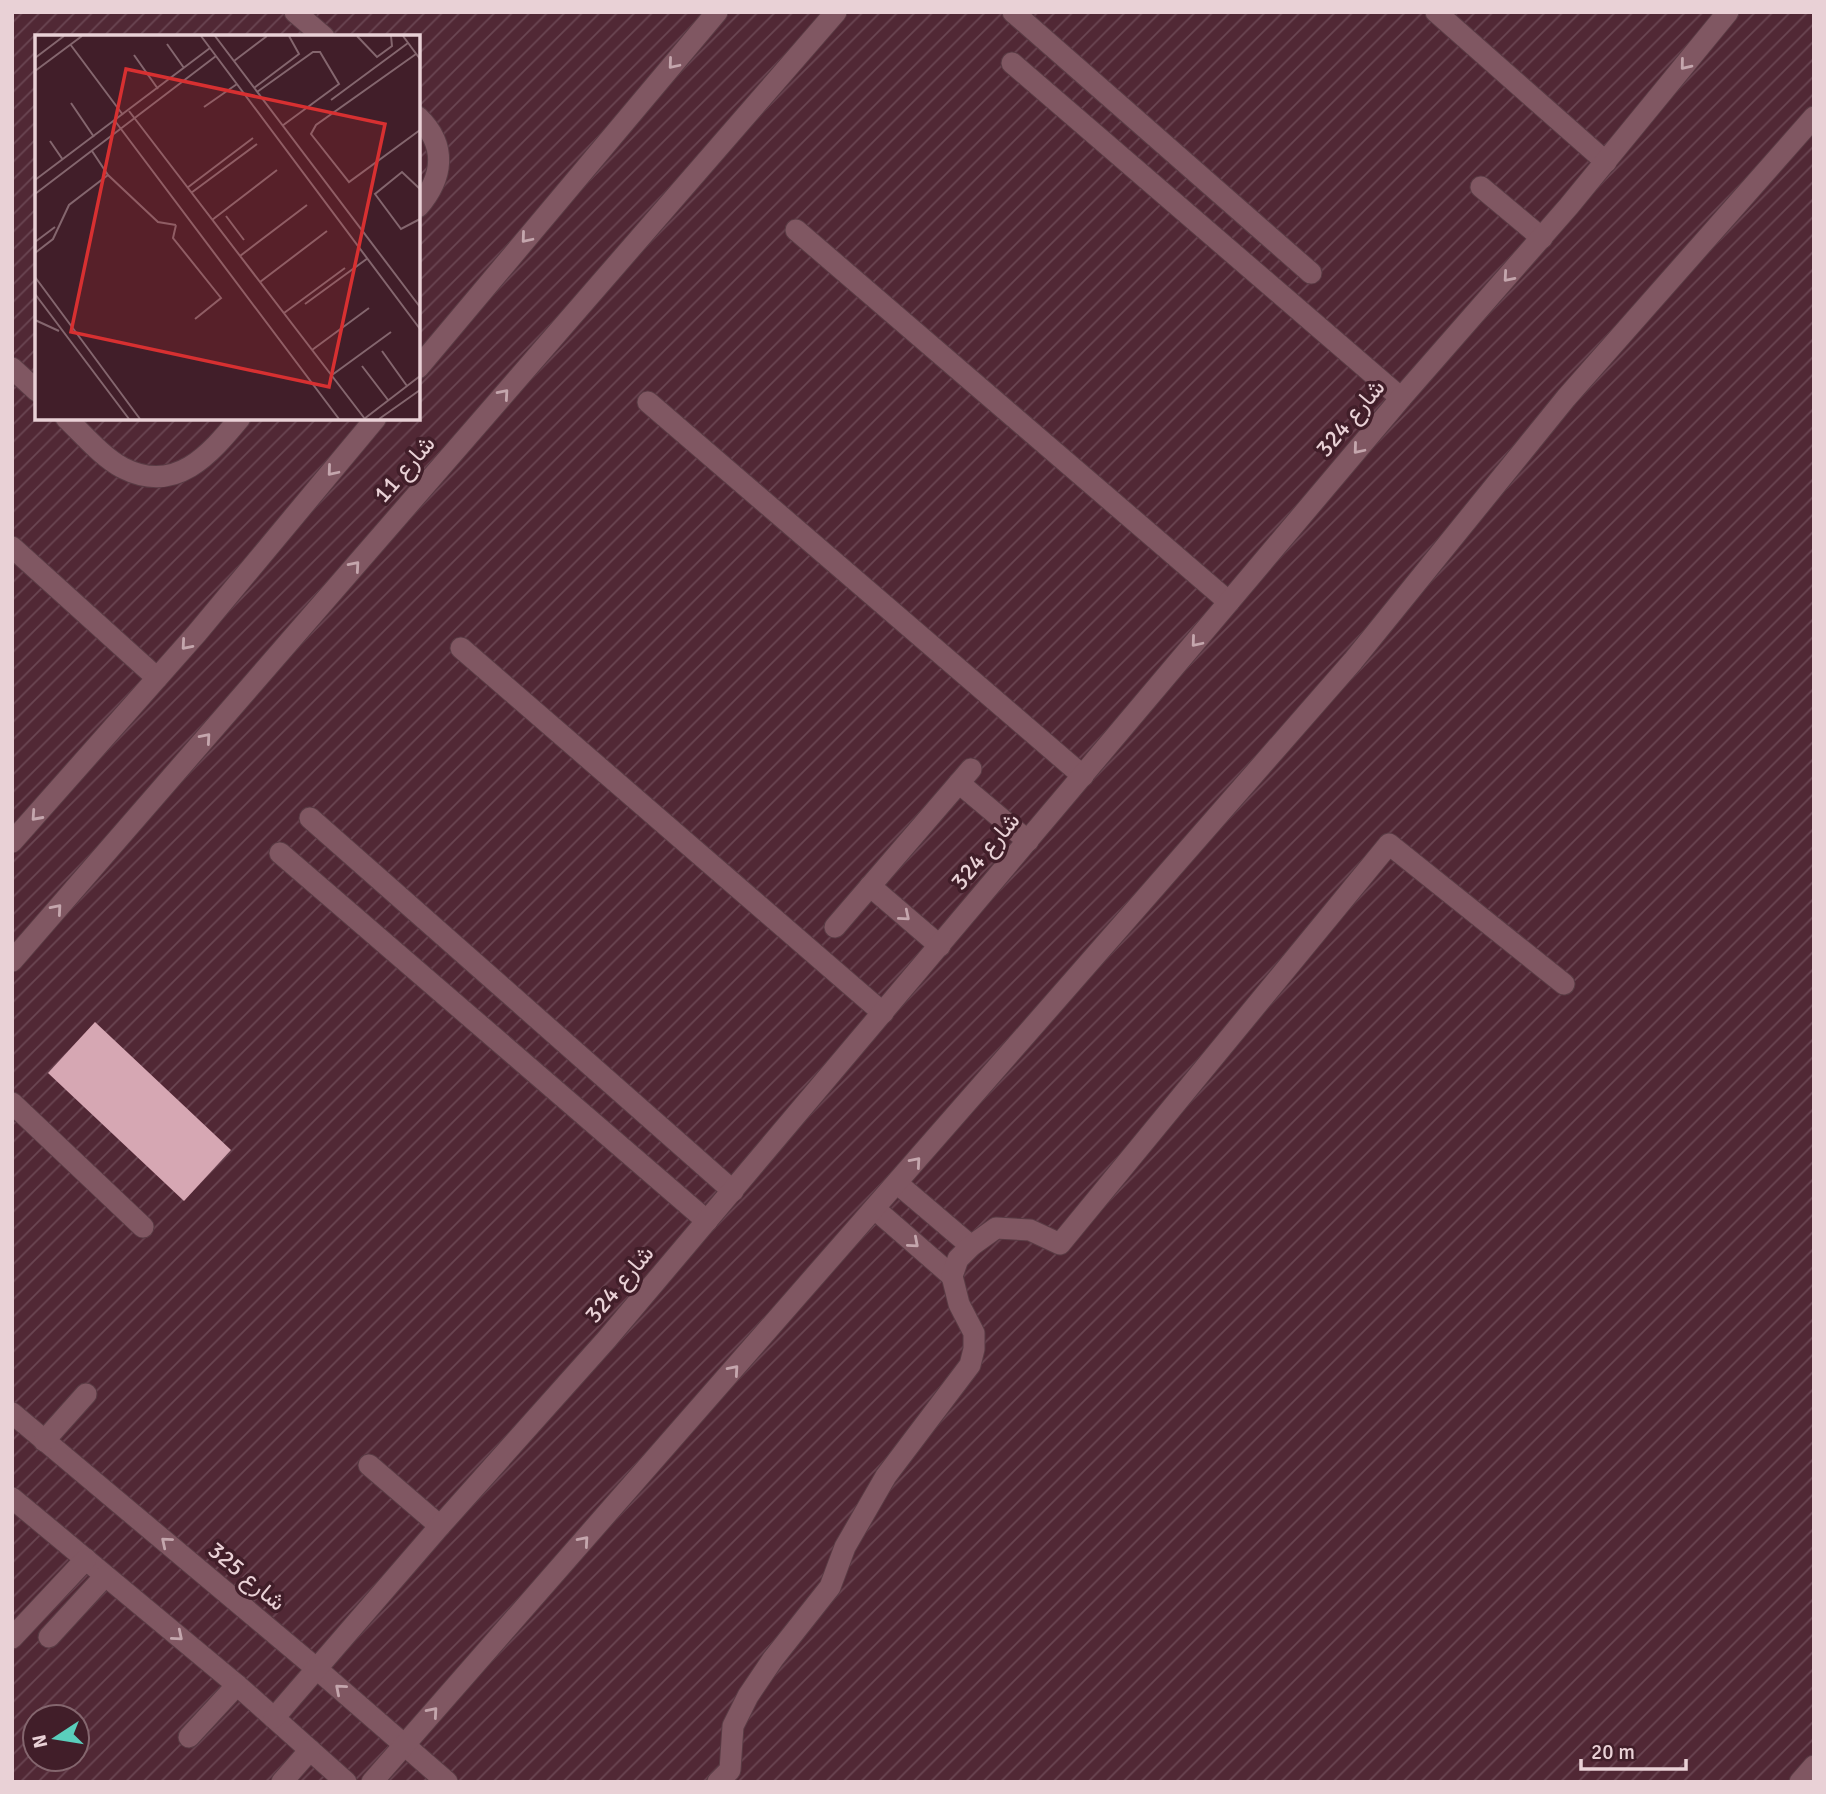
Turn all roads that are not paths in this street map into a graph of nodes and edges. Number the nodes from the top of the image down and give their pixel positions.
1 (295, 12) edge
2 (717, 12) edge
3 (836, 12) edge
4 (1013, 12) edge
5 (1436, 12) edge
6 (1728, 12) edge
7 (322, 35) edge
8 (1012, 63) dead end
9 (1814, 117) edge
10 (420, 120) edge
11 (1606, 162) junction
12 (1481, 187) dead end
13 (420, 205) edge
14 (796, 230) dead end
15 (1542, 238) junction
16 (1311, 274) dead end
17 (420, 366) edge
18 (12, 368) edge
19 (35, 389) edge
20 (1401, 398) junction
21 (648, 401) dead end
22 (68, 420) edge
23 (238, 420) edge
24 (374, 420) edge
25 (12, 547) edge
26 (1229, 602) junction
27 (461, 648) dead end
28 (157, 678) junction
29 (1083, 776) junction
30 (310, 818) dead end
31 (1028, 841) junction
32 (12, 842) edge
33 (280, 853) dead end
34 (870, 886) junction
35 (835, 927) dead end
36 (940, 946) junction
37 (12, 961) edge
38 (1564, 984) dead end
39 (883, 1013) junction
40 (12, 1103) edge
41 (898, 1184) junction
42 (733, 1191) junction
43 (875, 1209) junction
44 (707, 1221) junction
45 (143, 1227) dead end
46 (971, 1246) junction
47 (952, 1276) junction
48 (86, 1394) dead end
49 (12, 1413) edge
50 (44, 1441) junction
51 (369, 1465) dead end
52 (12, 1498) edge
53 (440, 1526) junction
54 (86, 1559) junction
55 (105, 1576) junction
56 (48, 1637) dead end
57 (12, 1638) edge
58 (317, 1669) junction
59 (237, 1685) junction
60 (274, 1718) junction
61 (189, 1737) dead end
62 (404, 1745) junction
63 (310, 1750) junction
64 (1814, 1766) edge
65 (730, 1778) edge
66 (282, 1782) edge
67 (346, 1782) edge
68 (372, 1782) edge
69 (447, 1782) edge
70 (1800, 1782) edge

1 - 7 street
2 -> 17 street
37 -> 3 street, شارع 11
4 - 16 street
5 - 11 street
6 -> 11 street, شارع 324
8 - 20 street
41 -> 9 street
10 - 13 street
11 - 15 street, شارع 324
12 - 15 street
14 - 26 street
15 -> 20 street, شارع 324
18 - 19 street
20 -> 26 street, شارع 324
21 - 29 street
22 - 23 street
24 -> 28 street
25 - 28 street
26 -> 29 street, شارع 324
27 - 39 street
28 -> 32 street
29 - 31 street, شارع 324
30 - 42 street
31 - 34 street
31 - 36 street, شارع 324
33 - 44 street
34 - 35 street
34 -> 36 street
36 - 39 street, شارع 324
38 - 46 street
39 - 42 street, شارع 324
40 - 45 street
41 - 43 street
41 - 46 street
42 - 44 street, شارع 324
43 -> 47 street
62 -> 43 street
44 - 53 street, شارع 324
46 - 47 street
47 - 65 street
48 - 50 street
49 - 50 street, شارع 325
58 -> 50 street, شارع 325
51 - 53 street
52 - 54 street
53 - 58 street, شارع 324
54 - 55 street
54 - 57 street
55 - 56 street
55 -> 59 street
58 - 60 street, شارع 324
62 -> 58 street, شارع 325
59 - 60 street
59 - 61 street
60 - 63 street
62 - 68 street
62 - 69 street, شارع 325
63 - 66 street
63 - 67 street
64 - 70 street

